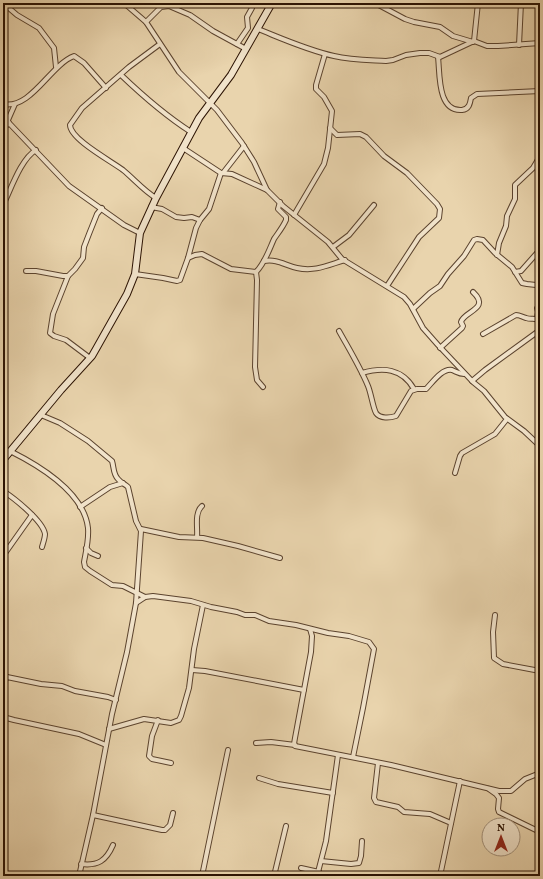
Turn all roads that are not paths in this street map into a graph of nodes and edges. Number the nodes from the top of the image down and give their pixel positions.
1 (3, 3) edge
2 (124, 3) edge
3 (250, 3) edge
4 (272, 3) edge
5 (375, 3) edge
6 (478, 3) edge
7 (521, 3) edge
8 (146, 22) junction
9 (258, 29) junction
10 (474, 42) junction
11 (540, 43) edge
12 (160, 44) junction
13 (237, 44) junction
14 (519, 45) junction
15 (246, 49) junction
16 (325, 54) junction
17 (438, 57) junction
18 (56, 68) junction
19 (121, 75) junction
20 (106, 88) junction
21 (540, 91) edge
22 (211, 103) junction
23 (3, 104) edge
24 (16, 104) junction
25 (3, 110) edge
26 (9, 122) junction
27 (330, 128) junction
28 (3, 129) edge
29 (191, 132) junction
30 (244, 146) junction
31 (182, 148) junction
32 (36, 150) junction
33 (540, 156) edge
34 (222, 173) junction
35 (267, 190) junction
36 (156, 198) junction
37 (280, 202) junction
38 (3, 203) edge
39 (374, 205) dead end
40 (152, 207) junction
41 (102, 208) junction
42 (294, 215) junction
43 (200, 220) junction
44 (140, 233) junction
45 (333, 247) junction
46 (540, 252) edge
47 (497, 255) junction
48 (188, 258) junction
49 (345, 260) junction
50 (264, 261) junction
51 (26, 270) dead end
52 (256, 272) junction
53 (515, 272) junction
54 (134, 274) junction
55 (68, 276) junction
56 (387, 286) junction
57 (540, 288) edge
58 (473, 292) dead end
59 (540, 305) edge
60 (413, 309) junction
61 (538, 320) edge
62 (540, 330) edge
63 (339, 331) dead end
64 (483, 334) dead end
65 (440, 348) junction
66 (90, 358) junction
67 (362, 373) junction
68 (464, 374) junction
69 (472, 381) junction
70 (263, 387) dead end
71 (414, 390) junction
72 (41, 415) junction
73 (507, 419) junction
74 (540, 446) edge
75 (10, 451) junction
76 (3, 460) edge
77 (455, 473) dead end
78 (123, 483) junction
79 (3, 491) edge
80 (202, 506) dead end
81 (80, 507) junction
82 (32, 515) junction
83 (141, 529) junction
84 (197, 537) junction
85 (42, 547) dead end
86 (86, 548) junction
87 (3, 556) edge
88 (98, 556) dead end
89 (280, 558) dead end
90 (137, 593) junction
91 (145, 597) junction
92 (136, 603) junction
93 (203, 605) junction
94 (495, 615) dead end
95 (310, 629) junction
96 (192, 670) junction
97 (540, 671) edge
98 (5, 676) edge
99 (3, 684) edge
100 (304, 690) junction
101 (116, 700) junction
102 (3, 717) edge
103 (158, 720) junction
104 (109, 729) junction
105 (256, 743) dead end
106 (106, 745) junction
107 (295, 745) junction
108 (228, 750) dead end
109 (338, 755) junction
110 (353, 757) junction
111 (171, 763) dead end
112 (378, 763) junction
113 (540, 773) edge
114 (259, 778) dead end
115 (460, 781) junction
116 (489, 789) junction
117 (333, 793) junction
118 (173, 813) dead end
119 (93, 815) junction
120 (451, 823) junction
121 (286, 826) dead end
122 (540, 832) edge
123 (362, 841) dead end
124 (113, 845) dead end
125 (322, 860) junction
126 (81, 864) junction
127 (300, 868) dead end
128 (318, 874) edge
129 (79, 876) edge
130 (202, 876) edge
131 (274, 876) edge
132 (440, 876) edge

1 - 18 street
2 - 8 street
3 - 13 street
4 - 9 main road
5 - 10 street
6 - 10 street
7 - 14 street
8 - 12 street
8 - 13 street
9 - 15 main road
9 - 16 street
10 - 14 street
10 - 17 street
11 - 14 street
12 - 19 street
12 - 22 street
13 - 15 street
15 - 22 main road
16 - 17 street
16 - 27 street
17 - 21 street
18 - 20 street
18 - 24 street
19 - 20 street
19 - 29 street
20 - 36 street
22 - 29 main road
22 - 30 street
23 - 24 street
24 - 26 street
25 - 26 street
26 - 28 street
26 - 32 street
27 - 42 street
27 - 56 street
29 - 31 main road
30 - 34 street
30 - 35 street
31 - 34 street
31 - 36 main road
32 - 38 street
32 - 41 street
33 - 47 street
34 - 35 street
34 - 43 street
35 - 37 street
36 - 40 main road
37 - 42 street
37 - 50 street
39 - 45 street
40 - 43 street
40 - 44 main road
41 - 44 street
41 - 55 street
42 - 45 street
43 - 48 street
44 - 54 main road
45 - 49 street
46 - 53 street
47 - 53 street
47 - 60 street
48 - 52 street
48 - 54 street
49 - 50 street
49 - 56 street
50 - 52 street
51 - 55 street
52 - 70 street
53 - 57 street
54 - 66 main road
55 - 66 street
56 - 60 street
58 - 65 street
59 - 61 street
60 - 65 street
61 - 64 street
62 - 69 street
63 - 67 street
65 - 68 street
66 - 72 main road
67 - 71 street
67 - 71 street
68 - 69 street
68 - 71 street
69 - 73 street
72 - 75 main road
72 - 78 street
73 - 74 street
73 - 77 street
75 - 76 main road
75 - 81 street
78 - 81 street
78 - 83 street
79 - 82 street
80 - 84 street
81 - 86 street
82 - 85 street
82 - 87 street
83 - 84 street
83 - 90 street
84 - 89 street
86 - 88 street
86 - 90 street
90 - 91 street
90 - 92 street
91 - 92 street
91 - 93 street
92 - 101 street
93 - 95 street
93 - 96 street
94 - 97 street
95 - 100 street
95 - 110 street
96 - 100 street
96 - 103 street
98 - 99 street
98 - 101 street
100 - 107 street
101 - 104 street
102 - 106 street
103 - 104 street
103 - 111 street
104 - 106 street
105 - 107 street
106 - 119 street
107 - 109 street
108 - 130 street
109 - 110 street
109 - 117 street
110 - 112 street
112 - 115 street
112 - 120 street
113 - 116 street
114 - 117 street
115 - 116 street
115 - 120 street
116 - 122 street
117 - 125 street
118 - 119 street
119 - 126 street
120 - 132 street
121 - 131 street
123 - 125 street
124 - 126 street
125 - 128 street
126 - 129 street
127 - 128 street

